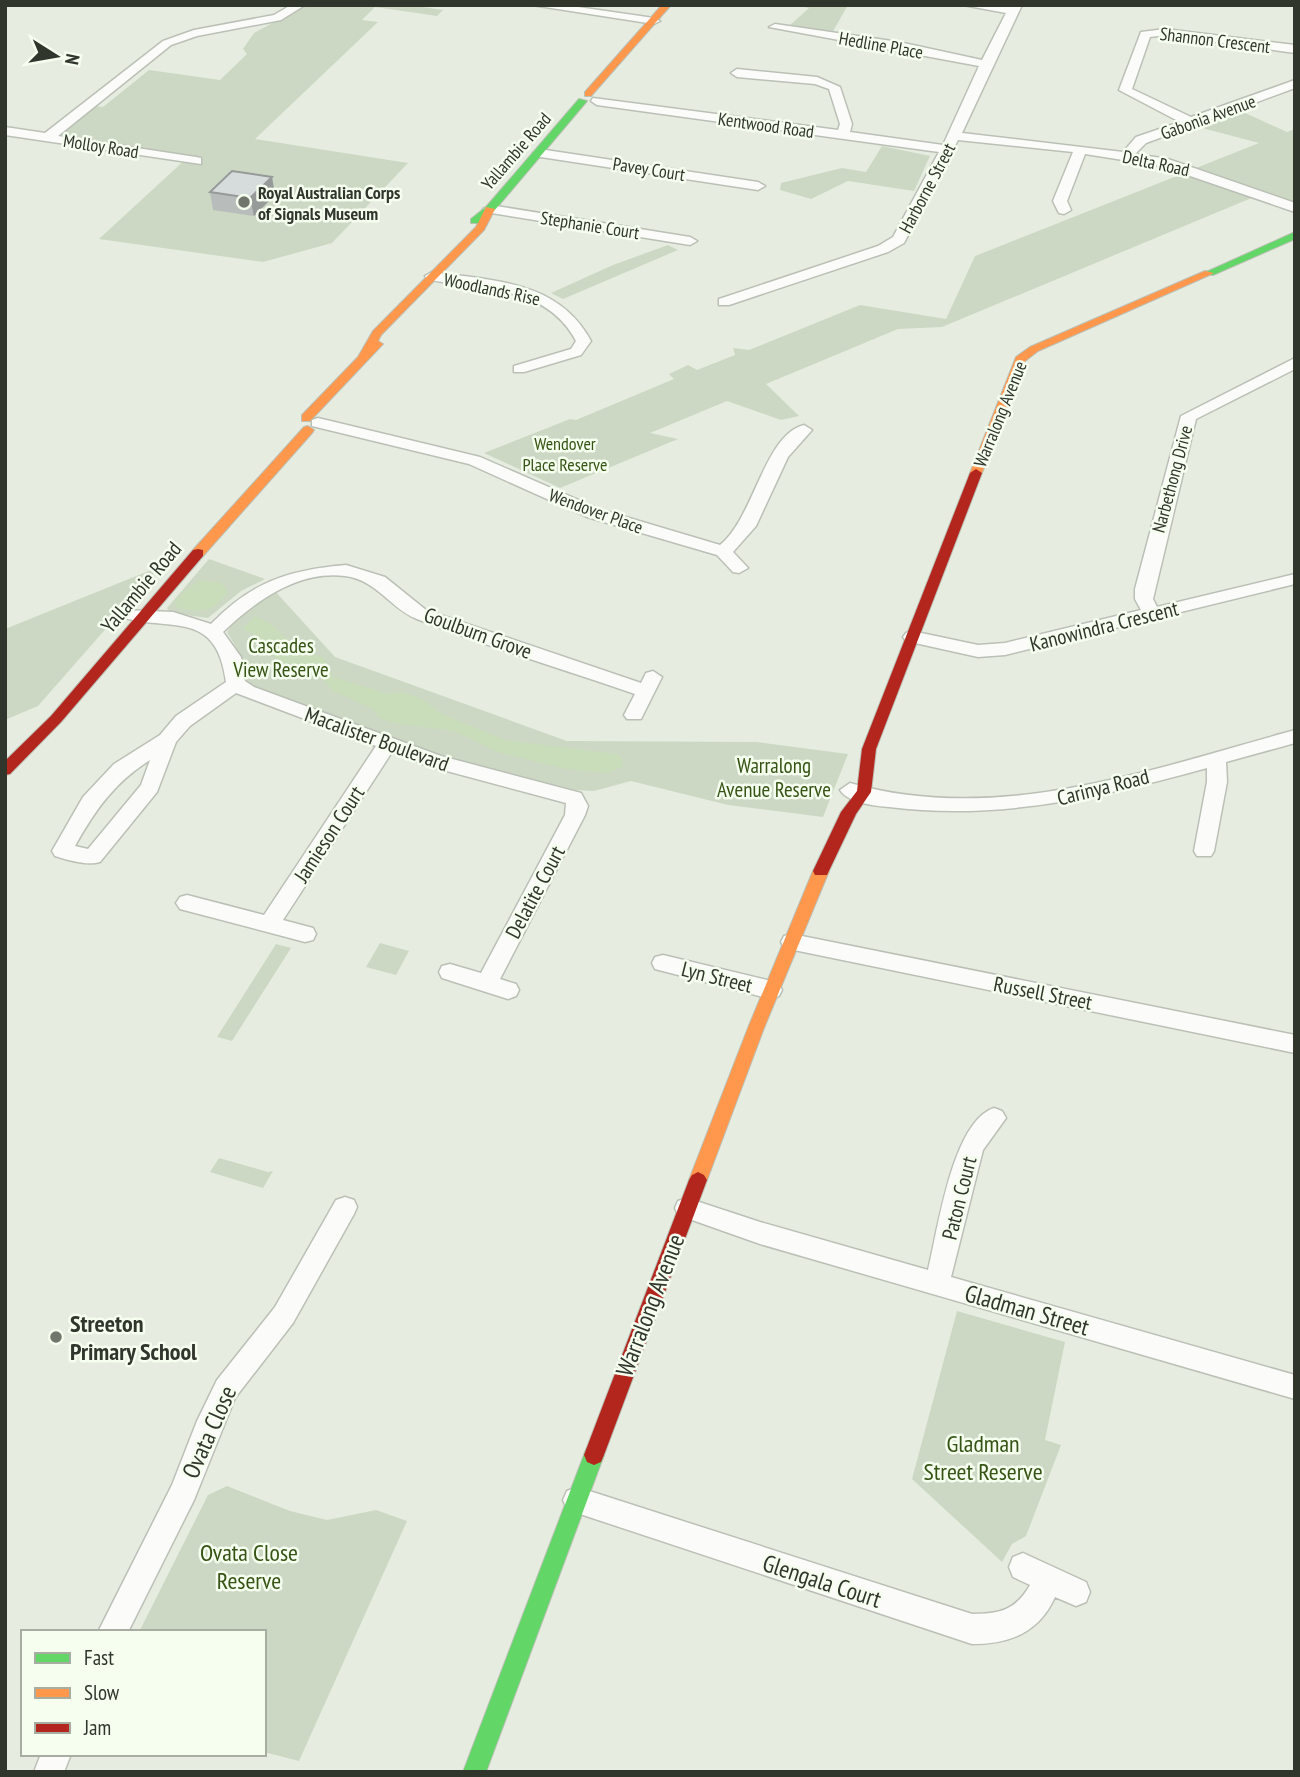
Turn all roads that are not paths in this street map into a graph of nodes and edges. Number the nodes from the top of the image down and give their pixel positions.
1 (300, 5) edge
2 (537, 5) edge
3 (667, 5) edge
4 (968, 5) edge
5 (1014, 8) edge
6 (654, 21) junction
7 (775, 27) dead end
8 (1295, 49) edge
9 (986, 64) junction
10 (737, 73) dead end
11 (1295, 84) edge
12 (594, 96) junction
13 (1194, 123) junction
14 (5, 131) edge
15 (956, 134) junction
16 (843, 136) junction
17 (47, 138) junction
18 (1081, 149) junction
19 (946, 151) junction
20 (539, 153) junction
21 (1128, 156) junction
22 (196, 161) dead end
23 (758, 186) dead end
24 (1295, 208) edge
25 (491, 209) junction
26 (1064, 211) dead end
27 (1295, 235) edge
28 (690, 241) dead end
29 (432, 276) junction
30 (724, 302) dead end
31 (1295, 363) edge
32 (519, 370) dead end
33 (309, 425) junction
34 (804, 430) dead end
35 (723, 551) junction
36 (739, 568) dead end
37 (1295, 579) edge
38 (1152, 614) junction
39 (139, 616) junction
40 (212, 633) junction
41 (912, 637) junction
42 (236, 684) junction
43 (634, 715) dead end
44 (1295, 736) edge
45 (167, 740) junction
46 (388, 744) junction
47 (869, 749) joint
48 (1216, 757) junction
49 (5, 769) edge
50 (859, 793) junction
51 (577, 801) joint
52 (833, 842) joint
53 (1204, 851) dead end
54 (187, 903) dead end
55 (269, 925) junction
56 (305, 934) dead end
57 (792, 942) junction
58 (663, 963) dead end
59 (450, 972) dead end
60 (771, 990) junction
61 (1295, 1044) edge
62 (994, 1118) dead end
63 (345, 1207) dead end
64 (685, 1212) junction
65 (937, 1284) junction
66 (1295, 1387) edge
67 (577, 1500) junction
68 (1076, 1592) dead end
69 (113, 1630) edge
70 (474, 1772) edge

1 - 17 street
2 - 6 street
3 - 6 street, Yallambie Road
4 - 5 street
5 - 9 street, Harborne Street
6 - 12 street, Yallambie Road
7 - 9 street, Hedline Place
8 - 13 street, Shannon Crescent
9 - 15 street, Harborne Street
10 - 16 street
11 - 13 street, Gabonia Avenue
12 - 16 street, Kentwood Road
12 - 20 street, Yallambie Road
13 - 21 street, Gabonia Avenue
14 - 17 street, Molloy Road
15 - 18 street, Delta Road
15 - 19 street, Harborne Street
16 - 19 street, Kentwood Road
17 - 22 street, Molloy Road
18 - 21 street, Delta Road
18 - 26 street
19 - 30 street, Harborne Street
20 - 23 street, Pavey Court
20 - 25 street, Yallambie Road
21 - 24 street, Delta Road
25 - 28 street, Stephanie Court
25 - 29 street, Yallambie Road
27 - 41 street, Warralong Avenue
29 - 32 street, Woodlands Rise
29 - 33 street, Yallambie Road
31 - 38 street, Narbethong Drive
33 - 35 street, Wendover Place
33 - 39 street, Yallambie Road
34 - 35 street
35 - 36 street
37 - 38 street, Kanowindra Crescent
38 - 41 street, Kanowindra Crescent
39 - 40 street
39 - 49 street, Yallambie Road
40 - 42 street
40 - 43 street, Goulburn Grove
41 - 47 street, Warralong Avenue
42 - 45 street
42 - 46 street, Macalister Boulevard
44 - 48 street, Carinya Road
45 - 45 street
46 - 51 street, Macalister Boulevard
46 - 55 street, Jamieson Court
47 - 50 street, Warralong Avenue
48 - 50 street, Carinya Road
48 - 53 street
50 - 52 street, Warralong Avenue
51 - 59 street, Delatite Court
52 - 57 street, Warralong Avenue
54 - 55 street
55 - 56 street
57 - 60 street, Warralong Avenue
57 - 61 street, Russell Street
58 - 60 street, Lyn Street
60 - 64 street, Warralong Avenue
62 - 65 street, Paton Court
63 - 69 street, Ovata Close
64 - 65 street, Gladman Street
64 - 67 street, Warralong Avenue
65 - 66 street, Gladman Street
67 - 68 street, Glengala Court
67 - 70 street, Warralong Avenue

